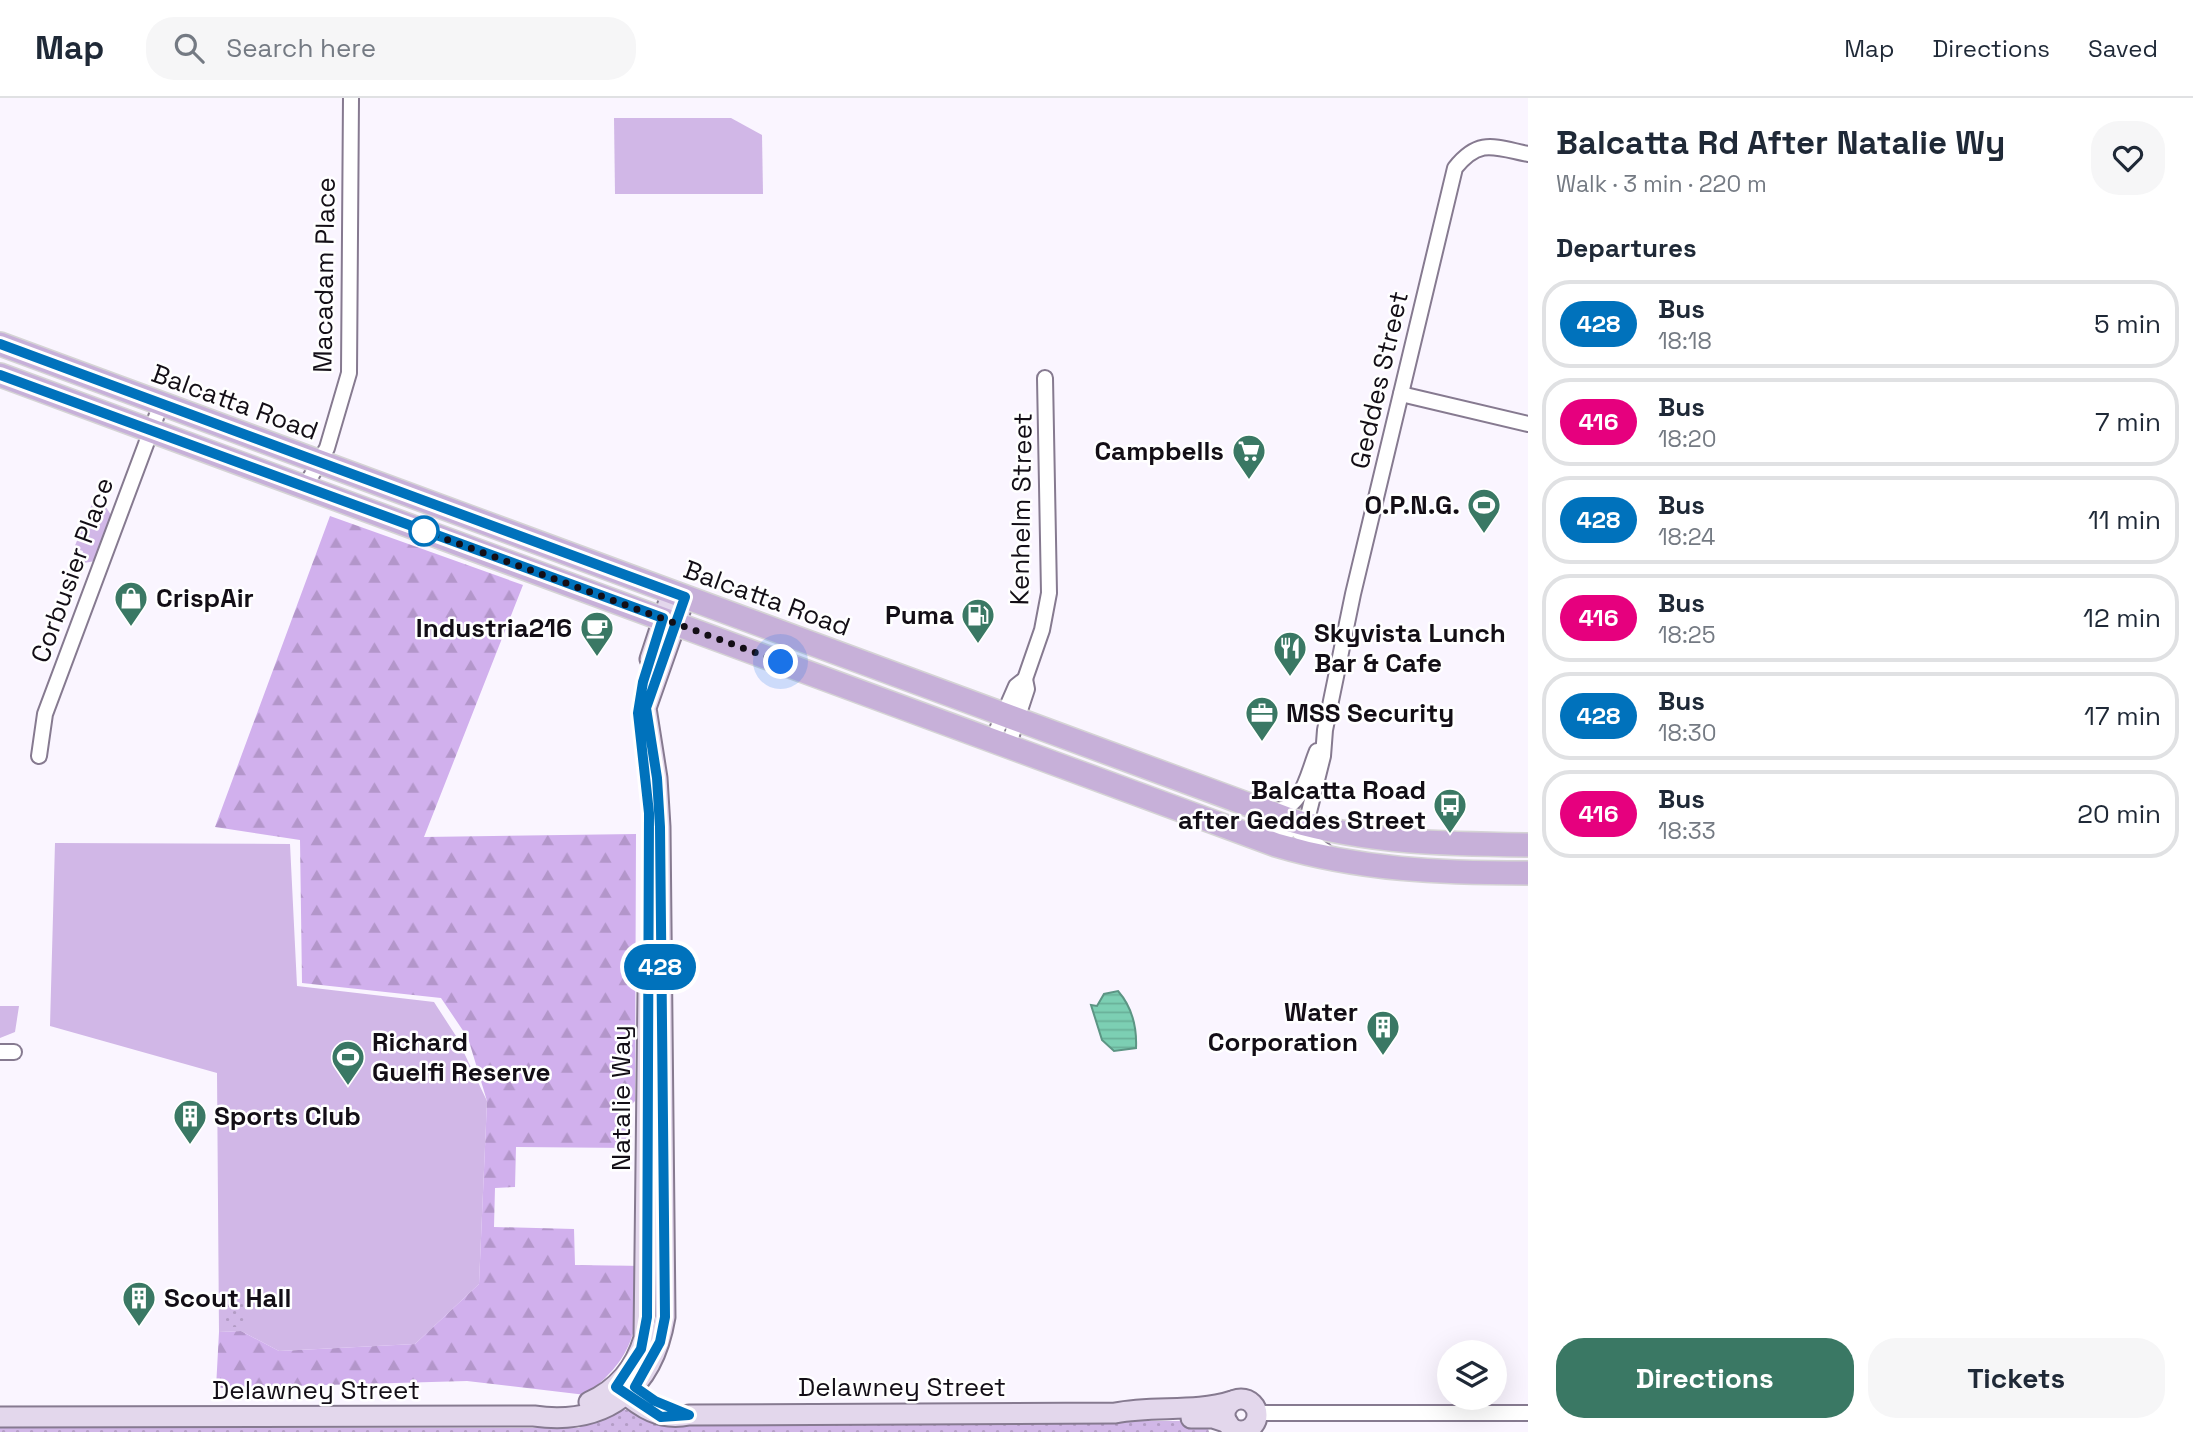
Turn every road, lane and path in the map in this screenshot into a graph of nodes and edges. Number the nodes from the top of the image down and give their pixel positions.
1 (351, 98) edge
2 (1528, 154) edge
3 (0, 344) edge
4 (0, 375) edge
5 (1045, 379) dead end
6 (1401, 394) junction
7 (161, 404) junction
8 (1528, 424) edge
9 (151, 431) junction
10 (319, 463) junction
11 (305, 487) junction
12 (679, 595) junction
13 (670, 621) junction
14 (1010, 718) junction
15 (1000, 744) junction
16 (39, 756) dead end
17 (1304, 820) junction
18 (1238, 831) junction
19 (1528, 845) edge
20 (1349, 863) junction
21 (1528, 873) edge
22 (625, 1387) junction
23 (1232, 1401) junction
24 (1115, 1413) junction
25 (1258, 1413) junction
26 (1528, 1413) edge
27 (0, 1417) edge
28 (1238, 1429) edge

1 - 10 street, Macadam Place
2 - 6 street, Geddes Street
3 - 7 main road, Balcatta Road
4 - 9 main road, Balcatta Road
5 - 14 street, Kenhelm Street
6 - 8 street
6 - 17 street, Geddes Street
7 - 9 street, Corbusier Place
7 - 10 main road, Balcatta Road
9 - 11 main road, Balcatta Road
9 - 16 street, Corbusier Place
10 - 11 street, Macadam Place
10 - 12 main road, Balcatta Road
11 - 13 main road, Balcatta Road
12 - 13 street, Natalie Way
12 - 14 main road, Balcatta Road
13 - 15 main road, Balcatta Road
13 - 22 street, Natalie Way
14 - 15 street, Kenhelm Street
14 - 17 main road, Balcatta Road
15 - 18 main road, Balcatta Road
17 - 18 street
17 - 19 main road, Balcatta Road
17 - 20 street
18 - 20 main road, Balcatta Road
20 - 21 main road, Balcatta Road
22 - 24 street, Delawney Street
22 - 27 street, Delawney Street
23 - 24 street, Delawney Street
23 - 25 street
23 - 28 street
24 - 28 street, Delawney Street
25 - 26 street
25 - 28 street

